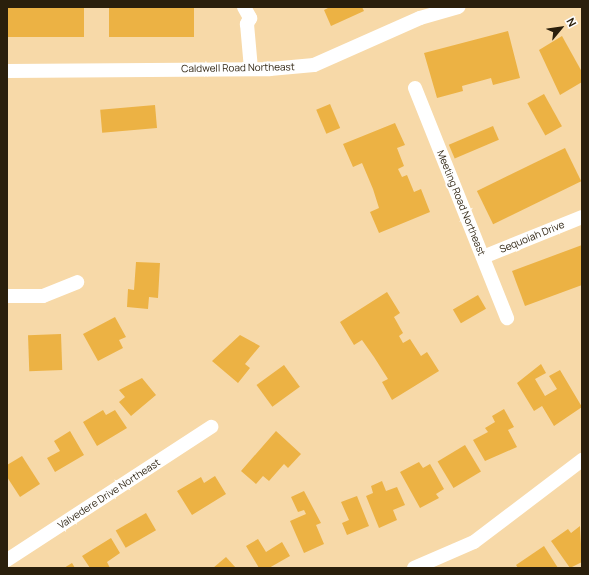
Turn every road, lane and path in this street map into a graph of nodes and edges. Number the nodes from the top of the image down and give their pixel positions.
1 (233, 7) edge
2 (244, 7) edge
3 (458, 7) edge
4 (247, 24) junction
5 (251, 69) junction
6 (7, 70) edge
7 (415, 88) dead end
8 (582, 217) edge
9 (483, 257) junction
10 (77, 282) dead end
11 (7, 296) edge
12 (507, 318) dead end
13 (211, 427) dead end
14 (582, 460) edge
15 (7, 560) edge
16 (414, 568) edge

1 - 4 street
2 - 4 street
3 - 5 street, Caldwell Road Northeast
4 - 5 street
5 - 6 street, Caldwell Road Northeast
7 - 9 street, Meeting Road Northeast
8 - 9 street, Sequoiah Drive
9 - 12 street, Meeting Road Northeast
10 - 11 street
13 - 15 street, Valvedere Drive Northeast
14 - 16 street

